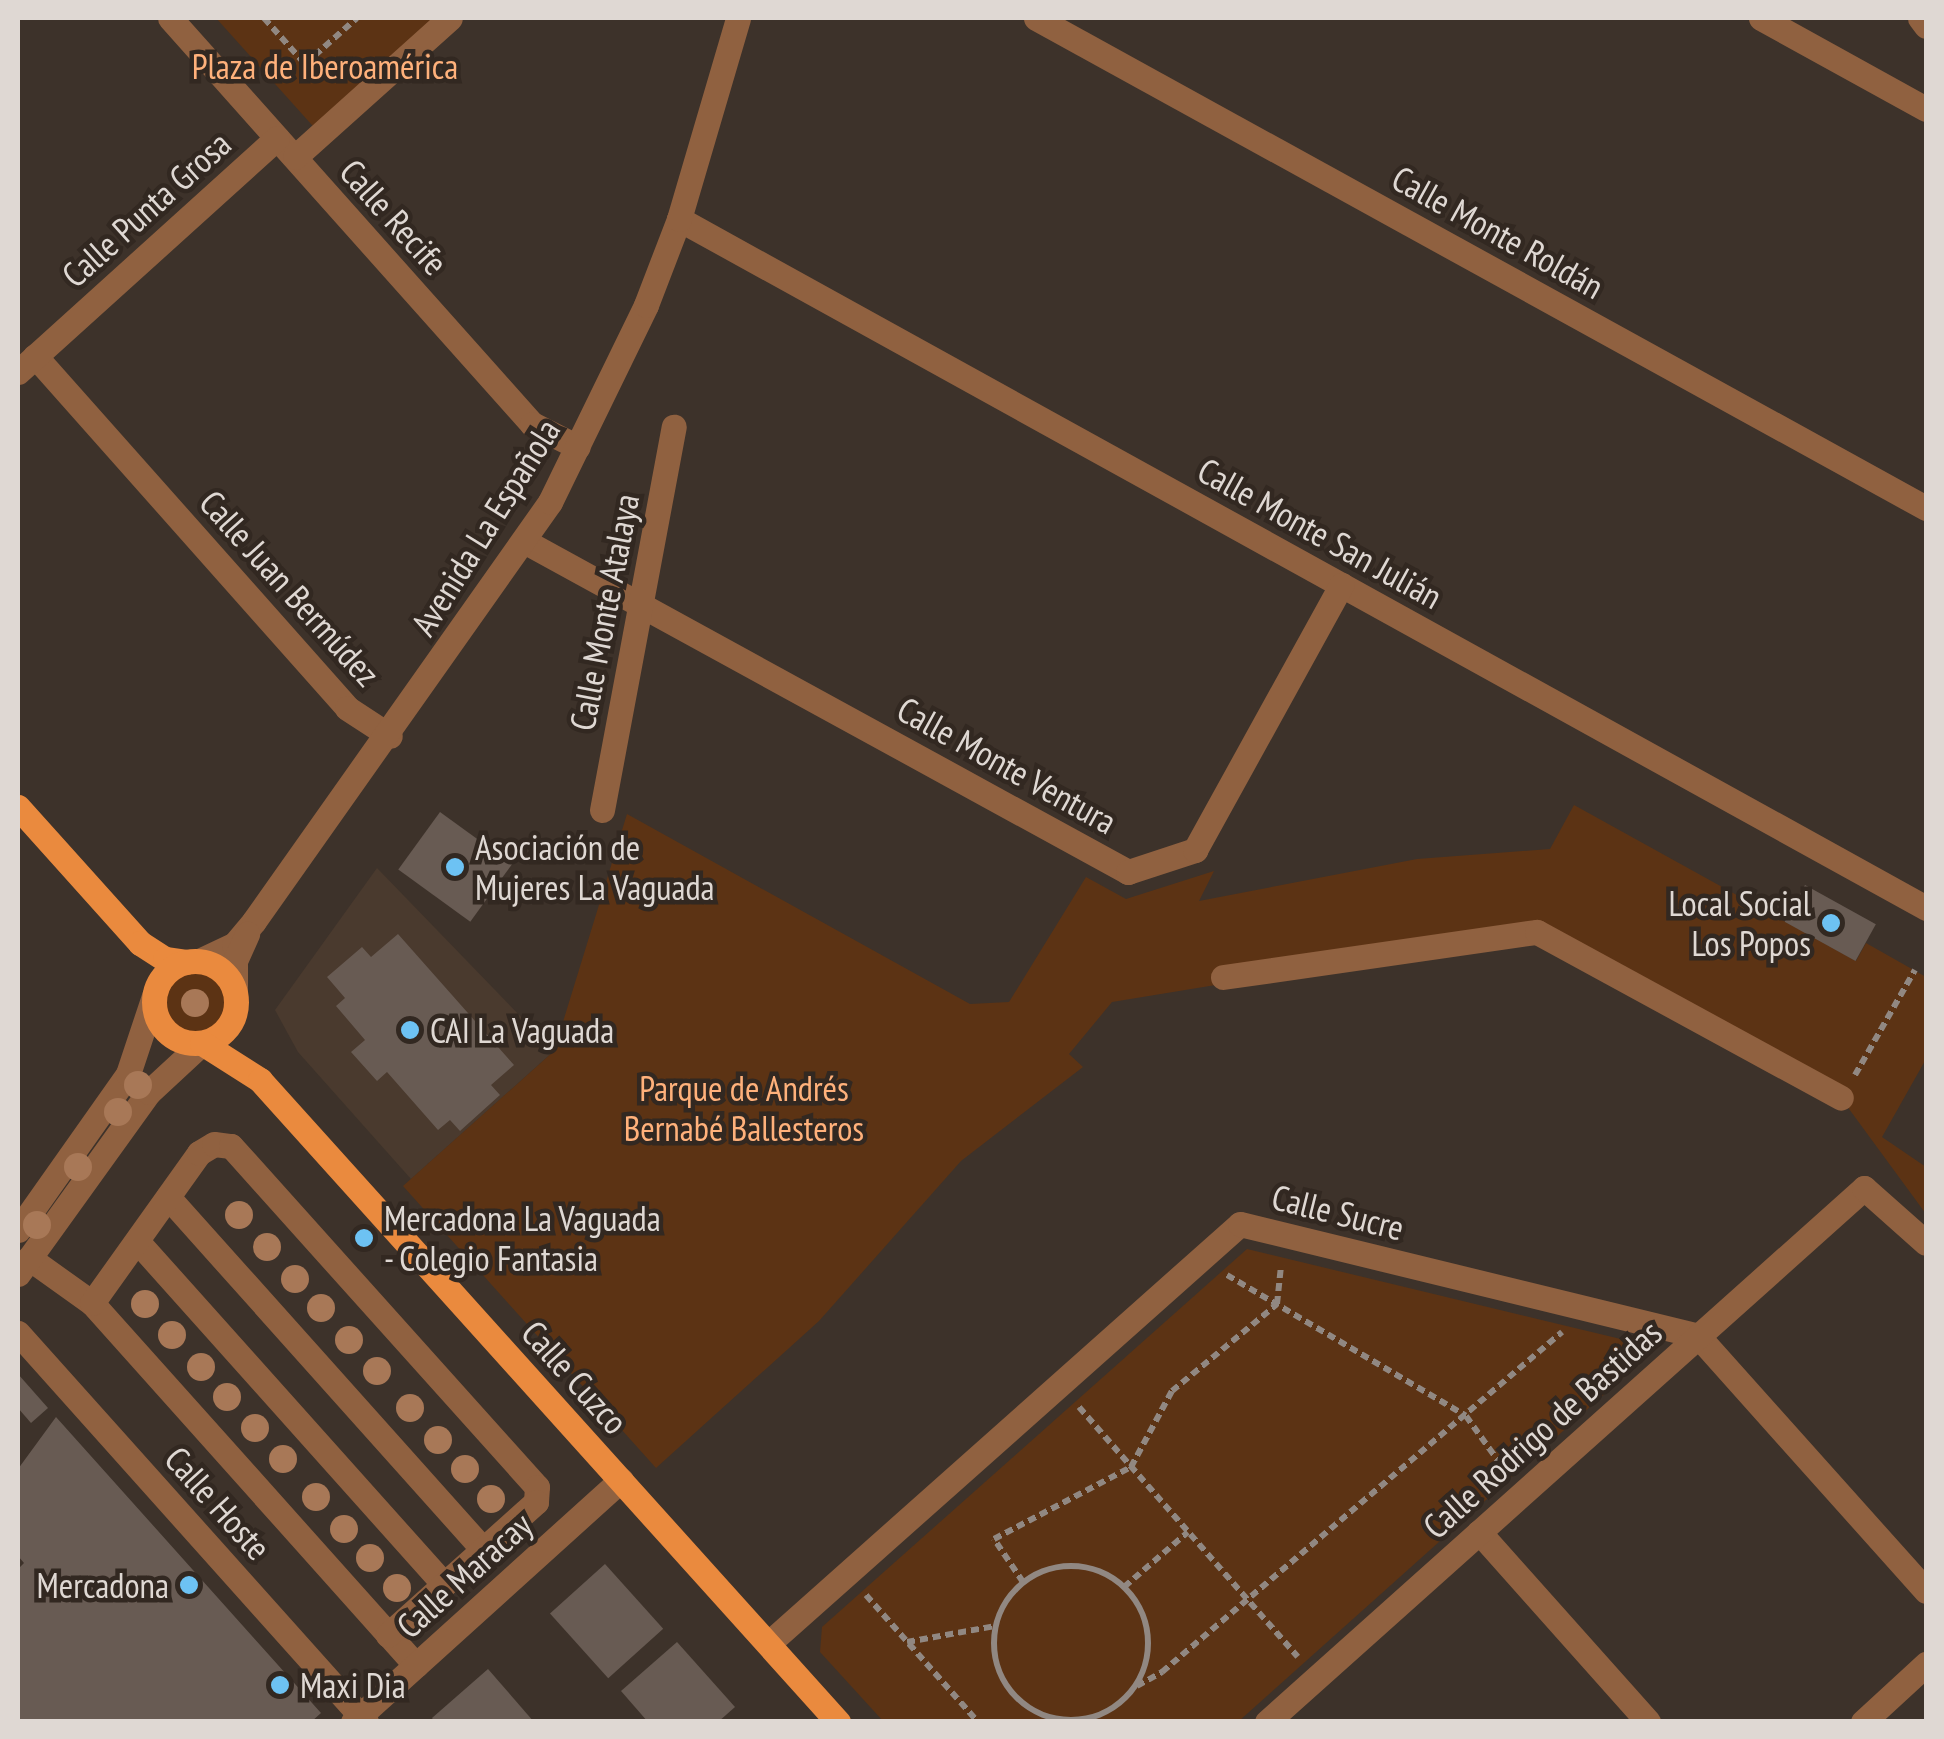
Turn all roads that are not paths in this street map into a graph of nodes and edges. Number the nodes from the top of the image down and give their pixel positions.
1 (170, 18) edge
2 (450, 18) edge
3 (738, 18) edge
4 (1036, 18) edge
5 (1761, 18) edge
6 (1920, 18) edge
7 (1926, 26) edge
8 (1926, 109) edge
9 (277, 138) junction
10 (294, 158) junction
11 (680, 219) junction
12 (26, 364) edge
13 (674, 427) dead end
14 (578, 447) junction
15 (1926, 508) edge
16 (524, 540) junction
17 (1341, 585) junction
18 (640, 604) junction
19 (390, 736) junction
20 (18, 806) edge
21 (602, 810) dead end
22 (1926, 908) edge
23 (254, 921) junction
24 (140, 943) junction
25 (192, 961) junction
26 (1223, 977) dead end
27 (154, 996) junction
28 (236, 997) junction
29 (202, 1044) junction
30 (260, 1080) junction
31 (1841, 1098) road end
32 (168, 1197) junction
33 (18, 1230) edge
34 (137, 1240) junction
35 (1926, 1244) edge
36 (23, 1266) edge
37 (92, 1304) junction
38 (18, 1332) edge
39 (1698, 1336) junction
40 (621, 1480) junction
41 (1478, 1532) junction
42 (484, 1549) junction
43 (444, 1584) junction
44 (1926, 1591) edge
45 (388, 1634) junction
46 (769, 1644) junction
47 (1926, 1664) edge
48 (416, 1665) junction
49 (360, 1719) edge
50 (838, 1722) edge
51 (1267, 1722) edge
52 (1648, 1722) edge
53 (1863, 1722) edge

1 - 9 street, Calle Recife
2 - 10 street
3 - 11 street, Avenida La Española
4 - 15 street, Calle Monte Roldán
5 - 8 street
6 - 7 street
9 - 10 street, Calle Recife
9 - 12 street, Calle Punta Grosa
10 - 14 street, Calle Recife
11 - 14 street, Avenida La Española
11 - 17 street, Calle Monte San Julián
12 - 19 street, Calle Juan Bermúdez
13 - 18 street, Calle Monte Atalaya
14 - 16 street, Avenida La Española
16 - 18 street, Calle Monte Ventura
16 - 19 street, Avenida La Española
17 - 18 street, Calle Monte Ventura
17 - 22 street, Calle Monte San Julián
18 - 21 street, Calle Monte Atalaya
19 - 23 street, Avenida La Española
20 - 24 main road
23 - 25 street, Avenida La Española
23 - 28 street, Avenida La Española
24 - 25 main road
24 - 27 main road
25 - 27 main road
25 - 28 main road
26 - 31 street
27 - 29 main road
27 - 33 street
28 - 29 main road
28 - 30 main road, Calle Cuzco
29 - 30 main road, Calle Cuzco
29 - 36 street
30 - 40 main road, Calle Cuzco
32 - 34 street
32 - 42 street
32 - 42 street
34 - 37 street
34 - 43 street
35 - 39 street, Calle Rodrigo de Bastidas
36 - 37 street
37 - 45 street
38 - 49 street, Calle Hoste
39 - 41 street, Calle Rodrigo de Bastidas
39 - 44 street
39 - 46 street, Calle Sucre
40 - 46 main road, Calle Cuzco
40 - 48 street, Calle Maracay
41 - 51 street, Calle Rodrigo de Bastidas
41 - 52 street
42 - 43 street
43 - 45 street
45 - 48 street
46 - 50 main road, Calle Cuzco
47 - 53 street
48 - 49 street, Calle Maracay

